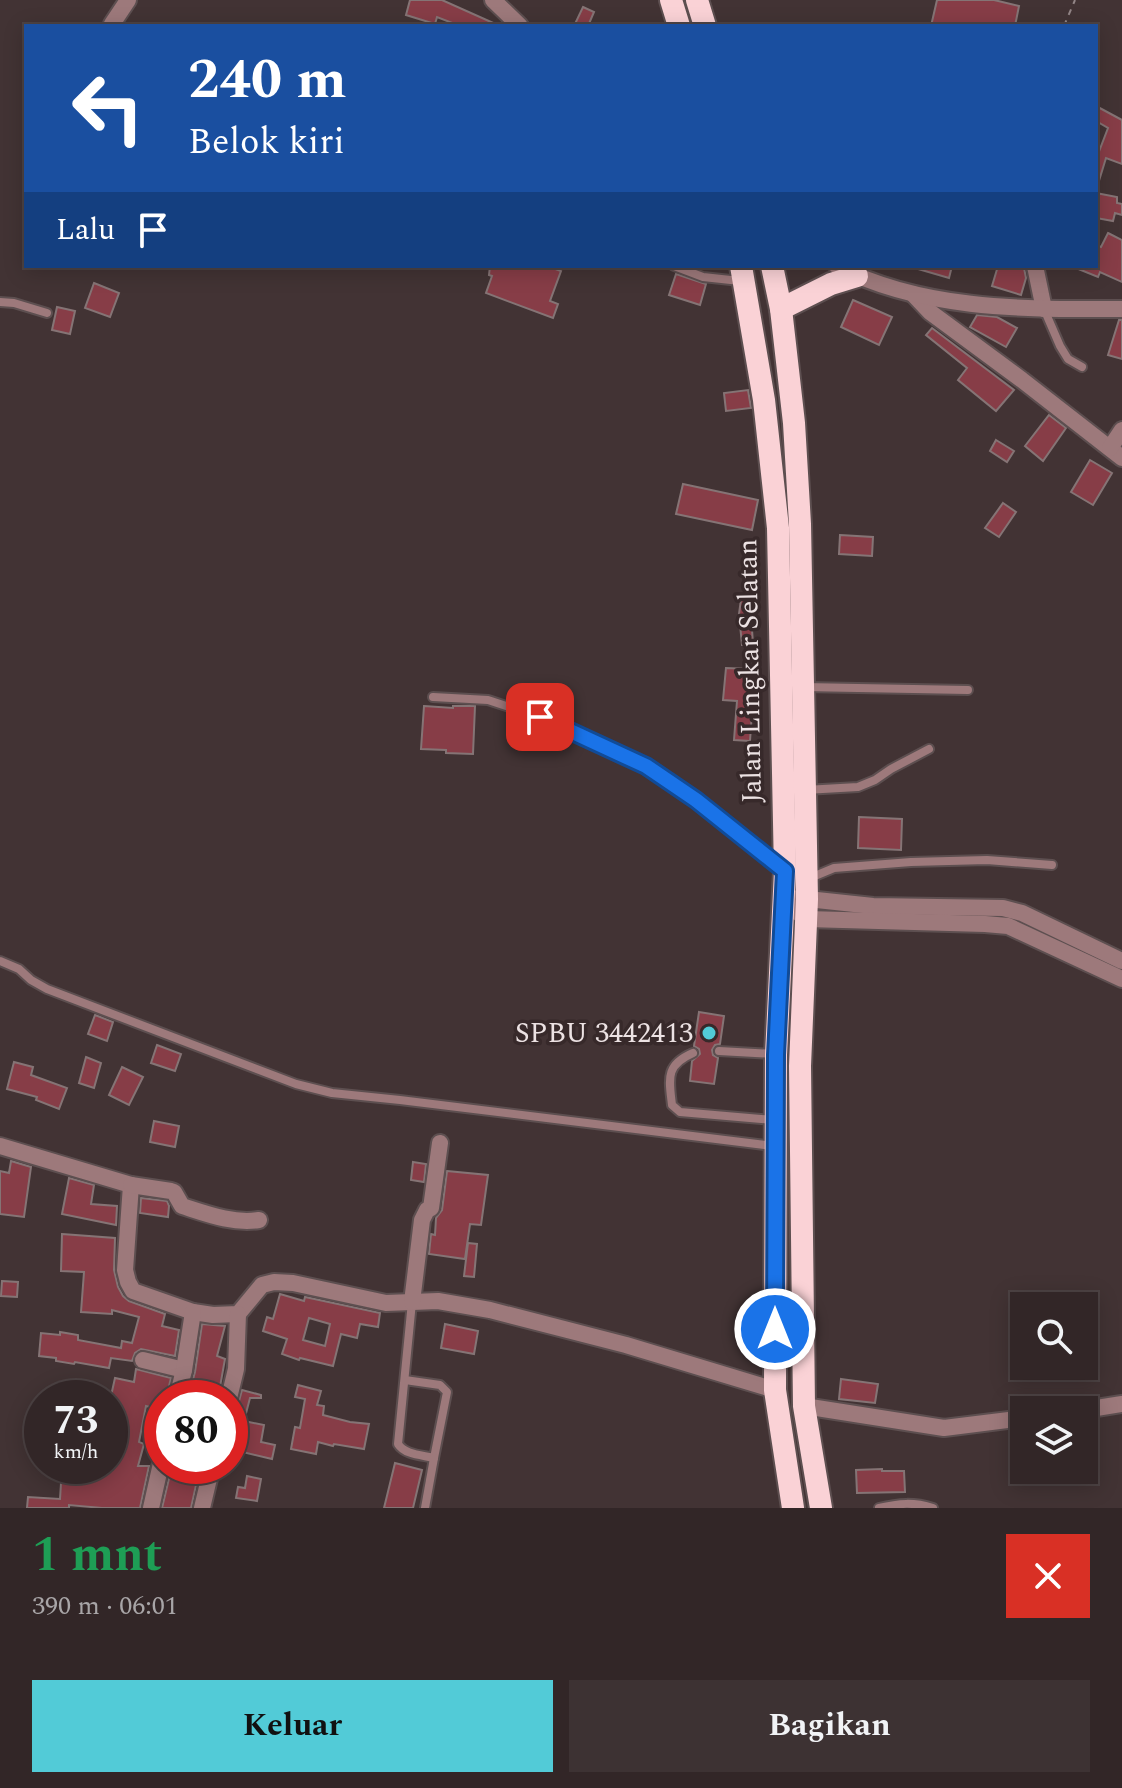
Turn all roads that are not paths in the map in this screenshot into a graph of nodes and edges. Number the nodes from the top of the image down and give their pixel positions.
1 (128, 0) edge
2 (493, 0) edge
3 (671, 0) edge
4 (697, 0) edge
5 (112, 24) dead end
6 (518, 24) edge
7 (678, 24) edge
8 (704, 24) edge
9 (679, 268) edge
10 (772, 268) edge
11 (1035, 268) edge
12 (847, 271) edge
13 (743, 274) edge
14 (913, 294) junction
15 (0, 302) edge
16 (781, 309) junction
17 (1044, 309) junction
18 (1122, 309) edge
19 (47, 313) dead end
20 (1082, 367) dead end
21 (1122, 430) edge
22 (1116, 453) edge
23 (803, 687) junction
24 (968, 690) dead end
25 (433, 697) dead end
26 (929, 749) dead end
27 (805, 790) junction
28 (1052, 865) dead end
29 (785, 871) junction
30 (807, 899) junction
31 (785, 900) junction
32 (0, 961) edge
33 (1122, 961) edge
34 (1122, 979) edge
35 (719, 1051) dead end
36 (693, 1053) dead end
37 (776, 1055) junction
38 (775, 1120) junction
39 (440, 1143) dead end
40 (0, 1146) edge
41 (775, 1147) junction
42 (131, 1185) junction
43 (259, 1220) dead end
44 (412, 1302) junction
45 (193, 1312) junction
46 (238, 1314) junction
47 (143, 1360) dead end
48 (184, 1370) junction
49 (182, 1380) edge
50 (233, 1380) edge
51 (405, 1380) junction
52 (775, 1390) junction
53 (1122, 1404) edge
54 (804, 1406) junction
55 (1098, 1408) edge
56 (1010, 1420) edge
57 (434, 1458) junction
58 (156, 1484) edge
59 (208, 1484) edge
60 (151, 1508) edge
61 (202, 1508) edge
62 (425, 1508) edge
63 (793, 1508) edge
64 (821, 1508) edge
65 (879, 1508) edge
66 (933, 1508) edge

1 - 5 street
2 - 6 street
3 - 7 highway
4 - 8 highway
9 - 13 lane
10 - 16 highway, Jalan Lingkar Selatan
11 - 17 street
12 - 14 street
12 - 16 highway
13 - 29 highway, Jalan Lingkar Selatan
14 - 17 street
14 - 22 street
15 - 19 lane
16 - 23 highway, Jalan Lingkar Selatan
17 - 18 street
17 - 20 lane
21 - 22 street
23 - 24 lane
23 - 27 highway, Jalan Lingkar Selatan
25 - 29 lane
26 - 27 lane
27 - 30 highway, Jalan Lingkar Selatan
28 - 30 lane
29 - 30 lane
29 - 31 highway, Jalan Lingkar Selatan
30 - 31 street
30 - 33 street
30 - 34 street
30 - 54 highway, Jalan Lingkar Selatan
31 - 37 highway, Jalan Lingkar Selatan
32 - 41 lane
35 - 37 lane
36 - 38 lane
37 - 38 highway, Jalan Lingkar Selatan
38 - 41 highway, Jalan Lingkar Selatan
39 - 44 street
40 - 42 street
41 - 52 highway, Jalan Lingkar Selatan
42 - 43 street
42 - 45 street
44 - 46 street
44 - 51 lane
44 - 52 street
45 - 46 street
45 - 48 street
46 - 50 street
47 - 48 street
48 - 49 street
51 - 57 lane
51 - 57 lane
52 - 63 highway, Jalan Lingkar Selatan
53 - 55 street
54 - 56 street
54 - 64 highway, Jalan Lingkar Selatan
57 - 62 lane
58 - 60 street
59 - 61 street
65 - 66 lane

